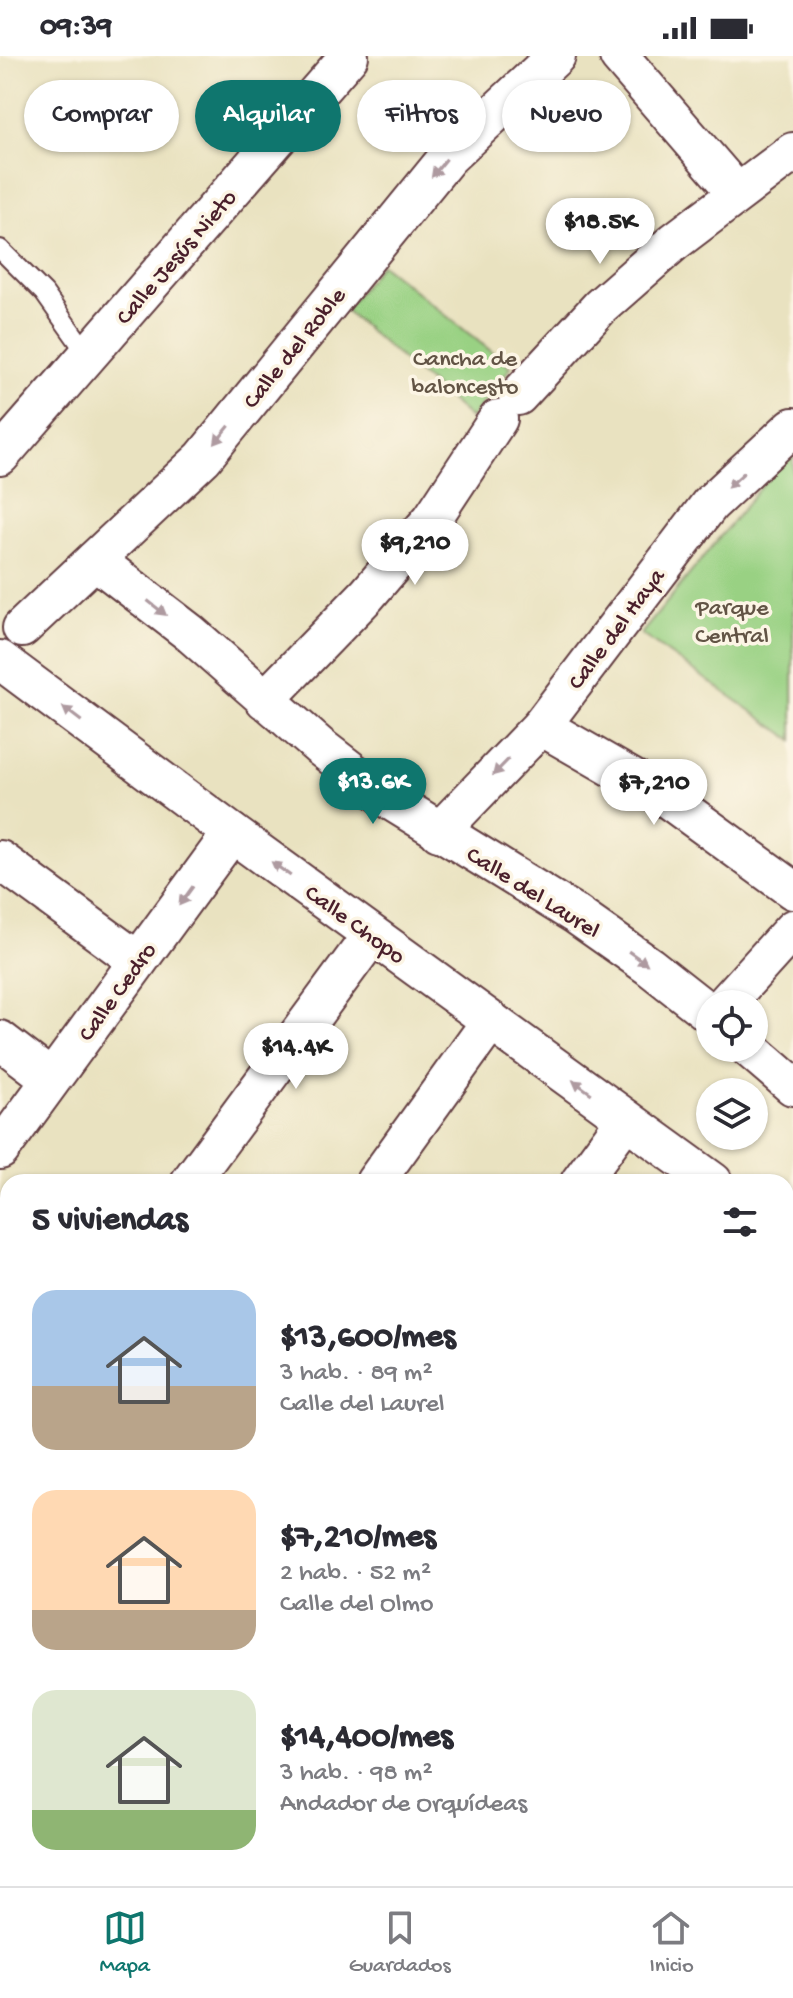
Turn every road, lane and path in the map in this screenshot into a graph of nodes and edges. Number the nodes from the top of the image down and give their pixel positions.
1 (349, 56) edge
2 (556, 56) edge
3 (619, 56) edge
4 (793, 152) edge
5 (737, 193) junction
6 (0, 249) edge
7 (88, 355) junction
8 (793, 427) edge
9 (0, 456) edge
10 (95, 560) junction
11 (22, 628) dead end
12 (0, 660) edge
13 (265, 700) junction
14 (541, 726) junction
15 (439, 832) junction
16 (232, 833) junction
17 (0, 860) edge
18 (793, 890) edge
19 (793, 929) edge
20 (372, 935) junction
21 (138, 961) junction
22 (738, 990) edge
23 (696, 1003) edge
24 (491, 1021) junction
25 (0, 1040) edge
26 (765, 1062) edge
27 (51, 1079) junction
28 (793, 1086) edge
29 (626, 1119) junction
30 (0, 1150) edge
31 (196, 1174) edge
32 (381, 1174) edge
33 (586, 1174) edge
34 (702, 1174) edge

1 - 7 street, Calle Jesús Nieto
2 -> 10 street, Calle del Roble
3 - 5 street
4 - 5 street
5 - 13 street
6 - 7 lane
7 - 9 street, Calle Jesús Nieto
8 -> 14 street, Calle del Haya
10 - 11 street, Calle del Roble
10 -> 13 street, Calle del Laurel
16 -> 12 street, Calle Chopo
13 - 15 street, Calle del Laurel
14 -> 15 street, Calle del Haya
14 - 18 street
15 -> 23 street, Calle del Laurel
20 -> 16 street, Calle Chopo
16 -> 21 street, Calle Cedro
17 - 21 street
19 - 22 street
20 - 24 street, Calle Chopo
20 - 31 street
21 - 27 street, Calle Cedro
29 -> 24 street, Calle Chopo
24 - 32 street
25 - 27 street
26 - 28 street
27 - 30 street, Calle Cedro
29 - 33 street
29 - 34 street, Calle Chopo

